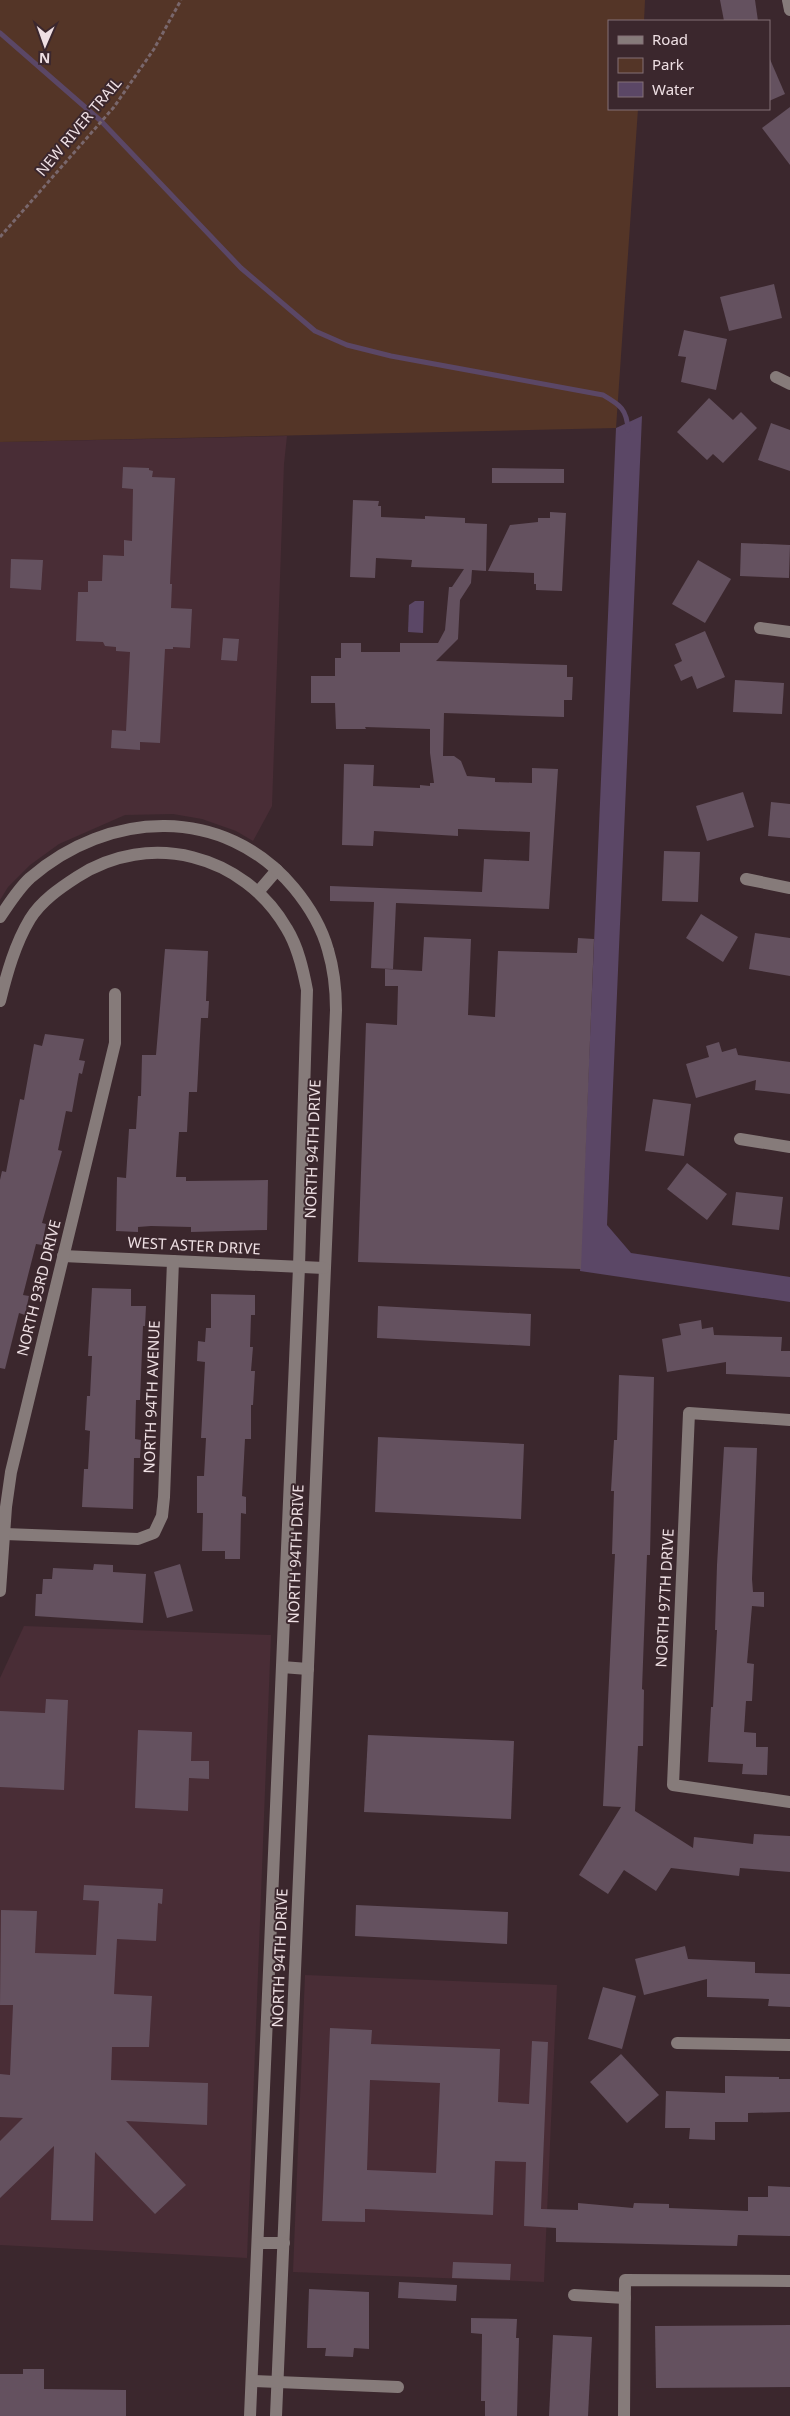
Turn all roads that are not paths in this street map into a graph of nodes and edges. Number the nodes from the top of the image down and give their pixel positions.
1 (788, 0) edge
2 (790, 10) edge
3 (776, 378) dead end
4 (790, 384) edge
5 (760, 628) dead end
6 (790, 632) edge
7 (277, 870) junction
8 (746, 879) dead end
9 (790, 888) edge
10 (258, 892) junction
11 (0, 917) edge
12 (115, 994) dead end
13 (0, 1001) edge
14 (740, 1139) dead end
15 (790, 1147) edge
16 (63, 1256) junction
17 (173, 1261) junction
18 (299, 1267) junction
19 (324, 1268) junction
20 (790, 1420) edge
21 (5, 1534) junction
22 (0, 1591) edge
23 (282, 1667) junction
24 (308, 1669) junction
25 (790, 1802) edge
26 (678, 2043) dead end
27 (790, 2045) edge
28 (258, 2242) junction
29 (284, 2244) junction
30 (790, 2281) edge
31 (574, 2295) dead end
32 (625, 2298) junction
33 (252, 2381) junction
34 (278, 2382) junction
35 (398, 2387) dead end
36 (250, 2416) edge
37 (276, 2416) edge
38 (624, 2416) edge

1 - 2 street
3 - 4 street
5 - 6 street
7 - 10 street
7 - 11 street, NORTH 94TH DRIVE
7 - 19 street, NORTH 94TH DRIVE
8 - 9 street
10 - 13 street, NORTH 94TH DRIVE
10 - 18 street, NORTH 94TH DRIVE
12 - 16 street, NORTH 93RD DRIVE
14 - 15 street
16 - 17 street, WEST ASTER DRIVE
16 - 21 street, NORTH 93RD DRIVE
17 - 18 street, WEST ASTER DRIVE
17 - 21 street, NORTH 94TH AVENUE
18 - 19 street, WEST ASTER DRIVE
18 - 23 street, NORTH 94TH DRIVE
19 - 24 street, NORTH 94TH DRIVE
20 - 25 street, NORTH 97TH DRIVE
21 - 22 street, NORTH 93RD DRIVE
23 - 24 street
23 - 28 street, NORTH 94TH DRIVE
24 - 29 street, NORTH 94TH DRIVE
26 - 27 street
28 - 29 street
28 - 33 street, NORTH 94TH DRIVE
29 - 34 street, NORTH 94TH DRIVE
30 - 32 street
31 - 32 street
32 - 38 street
33 - 34 street
33 - 36 street, NORTH 94TH DRIVE
34 - 35 street
34 - 37 street, NORTH 94TH DRIVE

